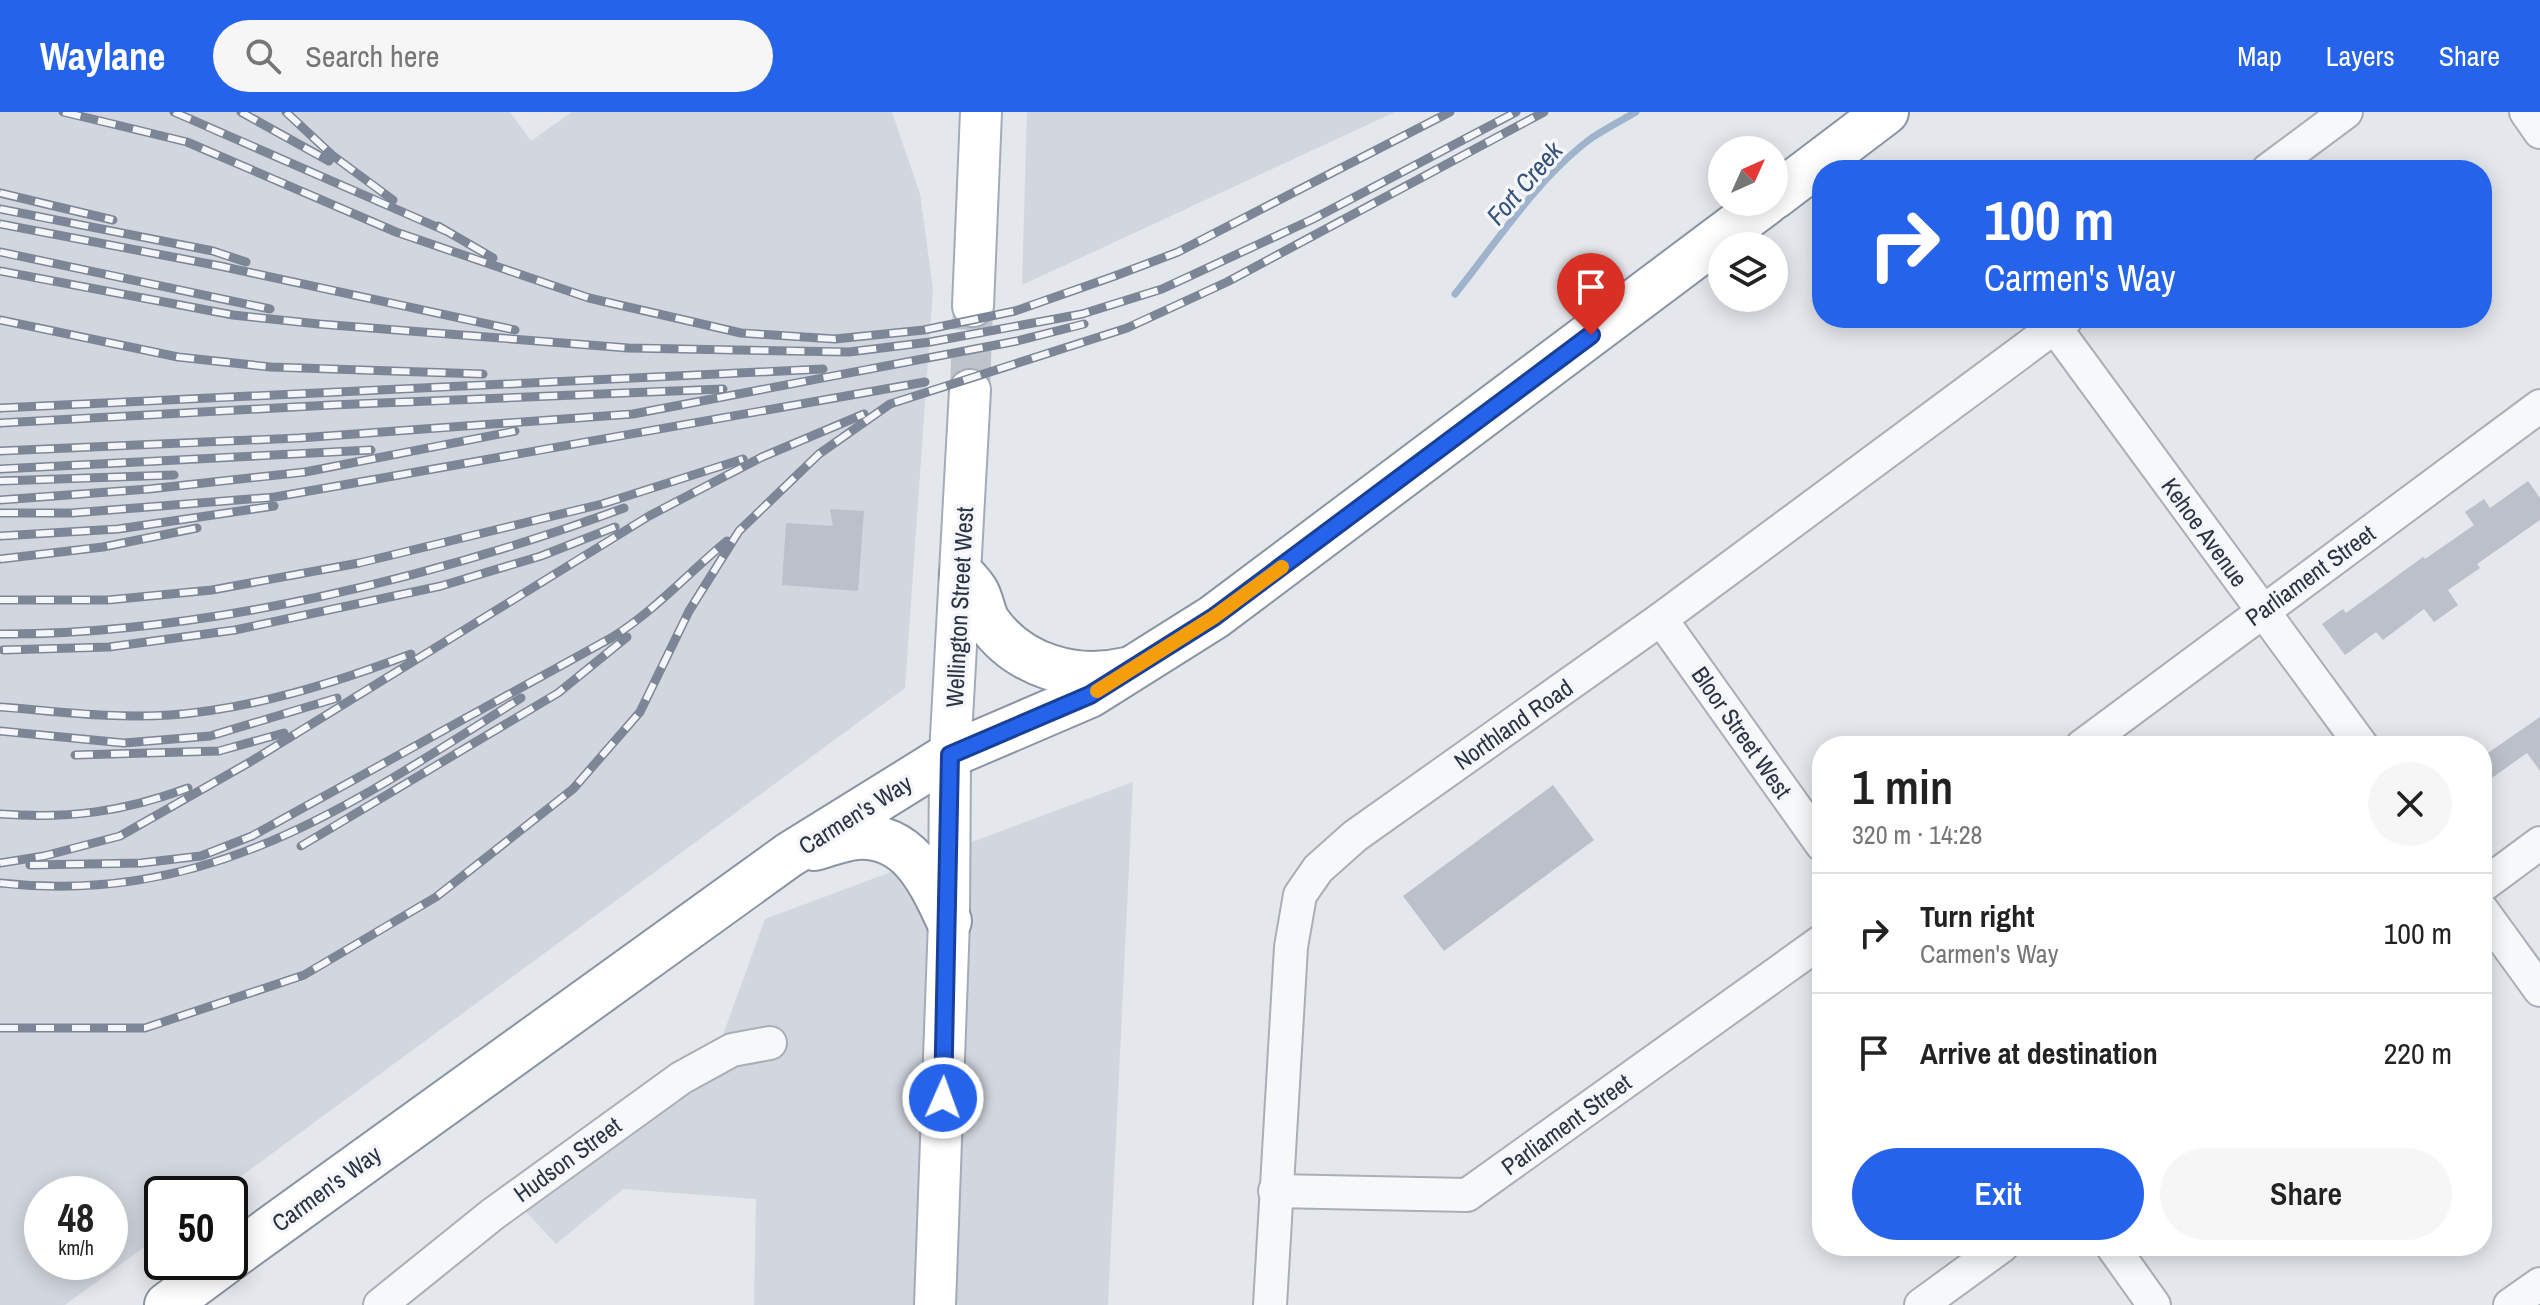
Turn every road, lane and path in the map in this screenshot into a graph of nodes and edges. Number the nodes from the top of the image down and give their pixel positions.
1 (981, 112) edge
2 (1886, 112) edge
3 (2346, 112) edge
4 (2526, 112) edge
5 (2540, 132) edge
6 (1823, 160) edge
7 (2281, 160) edge
8 (1812, 168) edge
9 (1788, 186) edge
10 (1748, 216) edge
11 (973, 306) tunnel mouth
12 (2047, 328) edge
13 (2061, 328) edge
14 (970, 390) tunnel mouth
15 (2540, 406) edge
16 (962, 574) junction
17 (2262, 609) junction
18 (1661, 619) junction
19 (1132, 668) junction
20 (2095, 736) edge
21 (2355, 736) edge
22 (950, 755) junction
23 (1812, 831) edge
24 (2540, 843) edge
25 (789, 855) junction
26 (2492, 879) edge
27 (949, 921) junction
28 (2492, 924) edge
29 (1812, 948) edge
30 (2540, 990) edge
31 (770, 1043) dead end
32 (1275, 1191) junction
33 (248, 1245) edge
34 (1988, 1256) edge
35 (2119, 1256) edge
36 (201, 1280) edge
37 (2540, 1284) edge
38 (386, 1303) edge
39 (167, 1305) edge
40 (935, 1305) edge
41 (1270, 1305) edge
42 (1921, 1305) edge
43 (2154, 1305) edge
44 (2510, 1305) edge

1 - 11 main road
2 - 6 highway
3 - 7 street
4 - 5 street
8 - 9 highway
10 - 19 highway, Carmen's Way
12 - 18 street, Northland Road
13 - 17 street, Kehoe Avenue
14 - 16 main road, Wellington Street West
15 - 17 street, Parliament Street
16 - 19 highway
16 - 22 main road, Wellington Street West
17 - 20 street, Parliament Street
17 - 21 street, Kehoe Avenue
18 - 23 street, Bloor Street West
18 - 32 street, Northland Road
19 - 22 highway, Carmen's Way
22 - 25 highway, Carmen's Way
22 - 27 main road, Wellington Street West
24 - 26 street
25 - 27 highway
25 - 33 highway, Carmen's Way
27 - 40 main road, Wellington Street West
28 - 30 street
29 - 32 street, Parliament Street
31 - 38 street, Hudson Street
32 - 41 street, Northland Road
34 - 42 street
35 - 43 street
36 - 39 highway
37 - 44 street

